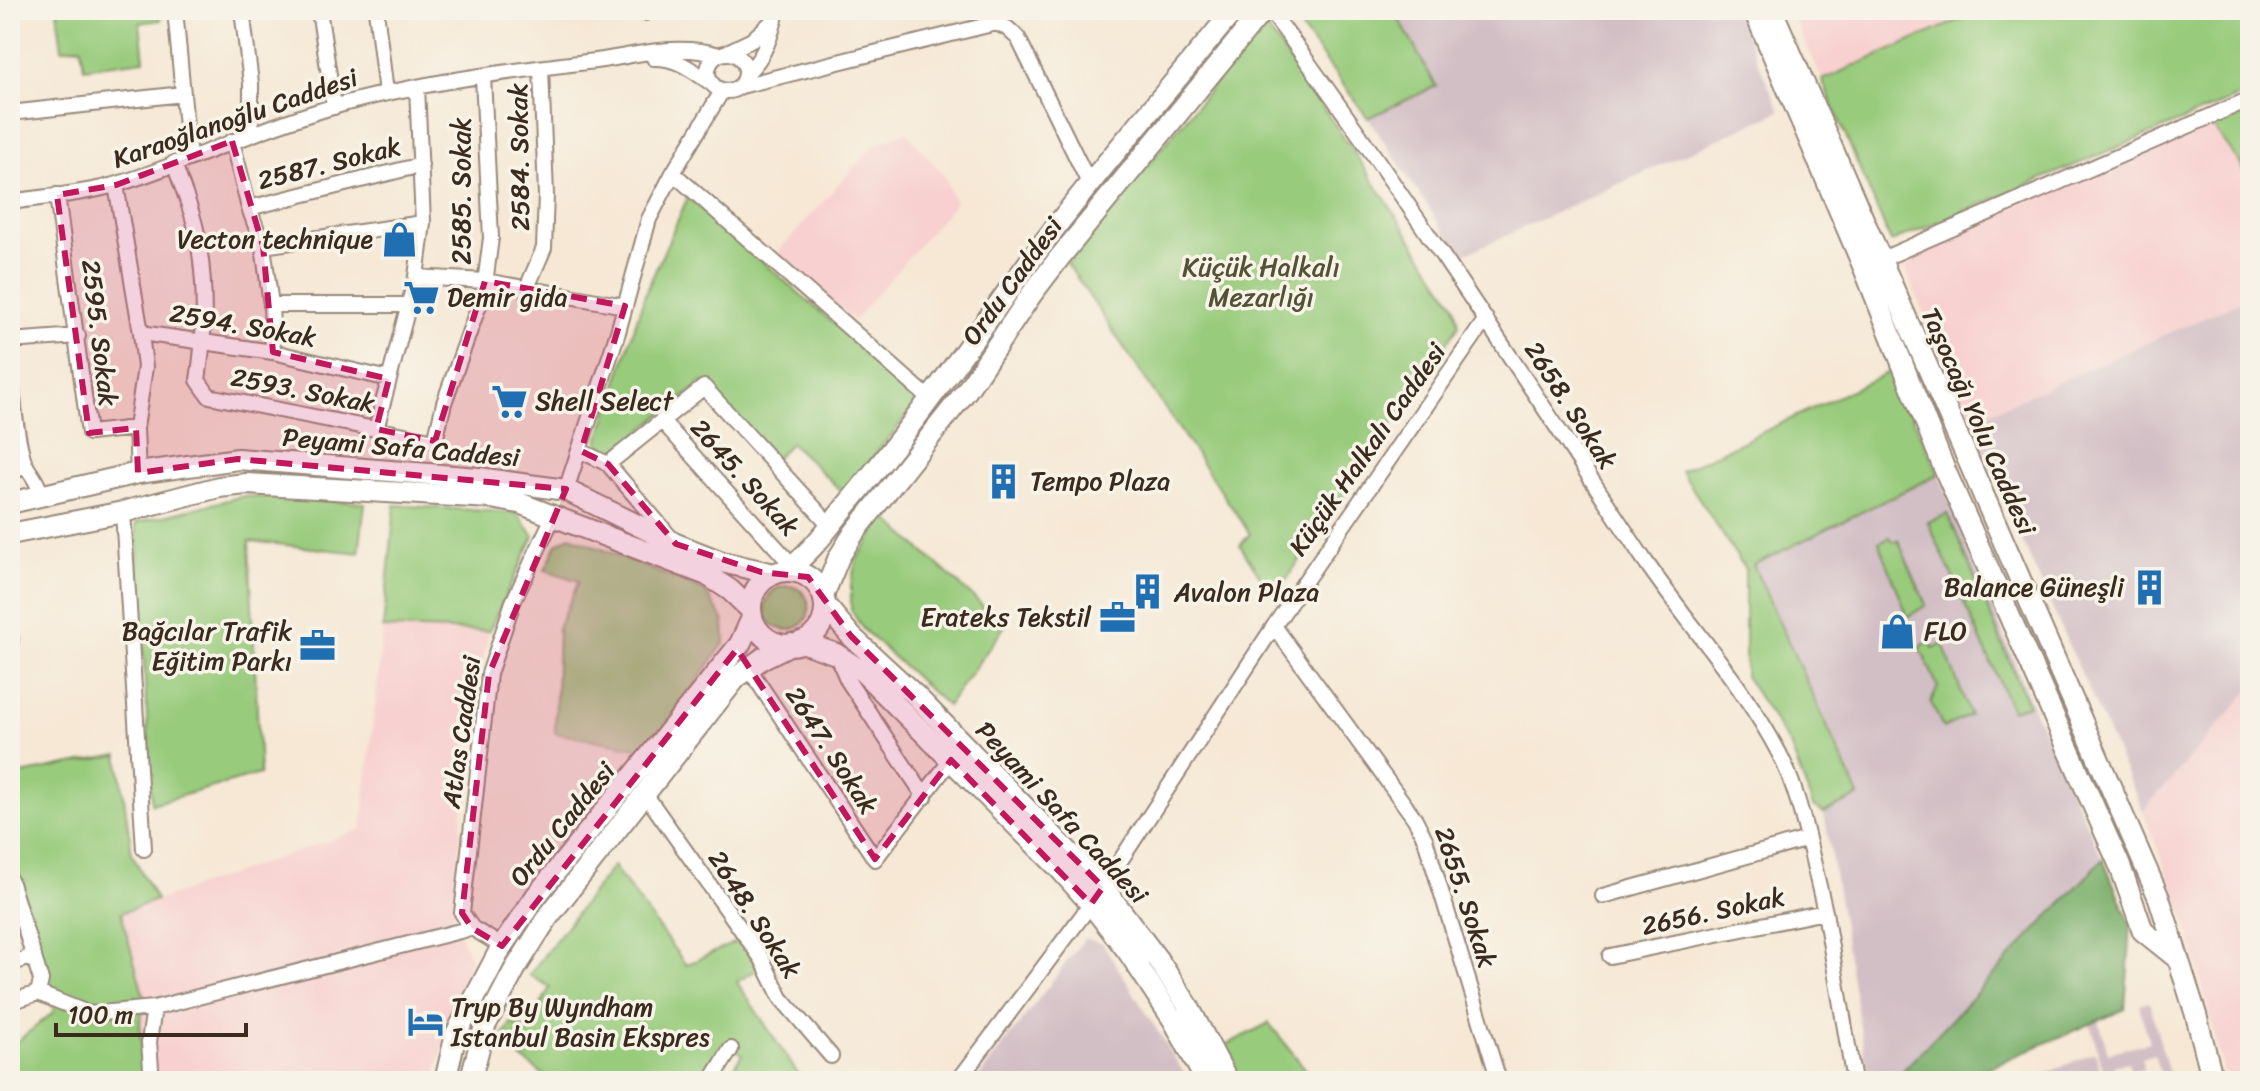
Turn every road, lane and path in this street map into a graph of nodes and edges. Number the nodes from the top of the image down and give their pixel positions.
1 (175, 10) edge
2 (242, 10) edge
3 (319, 10) edge
4 (376, 10) edge
5 (1234, 10) edge
6 (1263, 10) edge
7 (1270, 10) edge
8 (1754, 10) edge
9 (1772, 10) edge
10 (776, 14) edge
11 (722, 54) junction
12 (618, 58) junction
13 (541, 68) junction
14 (483, 77) junction
15 (744, 80) junction
16 (417, 87) junction
17 (717, 87) junction
18 (386, 93) junction
19 (183, 94) junction
20 (2250, 99) edge
21 (334, 107) junction
22 (10, 113) edge
23 (251, 133) junction
24 (232, 141) junction
25 (189, 158) junction
26 (174, 163) junction
27 (421, 165) junction
28 (673, 173) junction
29 (116, 185) junction
30 (1090, 185) junction
31 (57, 195) junction
32 (10, 202) edge
33 (249, 208) junction
34 (423, 223) junction
35 (263, 246) junction
36 (1872, 264) junction
37 (416, 277) junction
38 (485, 281) junction
39 (526, 290) junction
40 (271, 305) junction
41 (409, 305) junction
42 (625, 306) junction
43 (1486, 319) junction
44 (141, 333) junction
45 (78, 336) junction
46 (10, 341) edge
47 (204, 341) junction
48 (273, 352) junction
49 (10, 372) edge
50 (389, 379) junction
51 (931, 400) junction
52 (662, 421) junction
53 (136, 428) junction
54 (376, 429) junction
55 (435, 441) joint
56 (581, 451) junction
57 (608, 464) junction
58 (25, 465) junction
59 (138, 473) junction
60 (10, 474) edge
61 (567, 491) junction
62 (41, 495) junction
63 (10, 503) edge
64 (123, 512) junction
65 (558, 518) junction
66 (830, 525) junction
67 (10, 534) edge
68 (676, 544) junction
69 (784, 570) junction
70 (824, 600) junction
71 (752, 614) junction
72 (1274, 626) junction
73 (796, 643) junction
74 (836, 654) junction
75 (748, 667) junction
76 (951, 760) junction
77 (645, 794) junction
78 (925, 797) junction
79 (1808, 839) junction
80 (144, 849) dead end
81 (10, 880) edge
82 (12, 896) edge
83 (1097, 896) junction
84 (1603, 896) dead end
85 (1825, 912) junction
86 (472, 928) junction
87 (502, 946) junction
88 (34, 956) junction
89 (1610, 956) dead end
90 (2178, 959) junction
91 (10, 964) edge
92 (38, 993) junction
93 (10, 1002) edge
94 (154, 1008) junction
95 (731, 1049) dead end
96 (831, 1056) dead end
97 (152, 1081) edge
98 (445, 1081) edge
99 (470, 1081) edge
100 (711, 1081) edge
101 (958, 1081) edge
102 (1206, 1081) edge
103 (1228, 1081) edge
104 (1499, 1081) edge
105 (1854, 1081) edge
106 (2213, 1081) edge

1 - 19 street
2 - 23 street
3 - 21 street
4 - 18 street
5 - 30 main road, Ordu Caddesi
6 - 70 main road, Ordu Caddesi
7 - 43 street, 2658. Sokak
8 - 36 main road, Taşocağı Yolu Caddesi
9 - 36 main road, Taşocağı Yolu Caddesi
10 - 11 street
10 - 15 street
11 - 12 street
11 - 15 street
11 - 17 street
12 - 13 street, Karaoğlanoğlu Caddesi
12 - 17 street
13 - 14 street, Karaoğlanoğlu Caddesi
13 - 39 street, 2584. Sokak
14 - 16 street, Karaoğlanoğlu Caddesi
14 - 38 street, 2585. Sokak
15 - 17 street
15 - 30 street
16 - 18 street, Karaoğlanoğlu Caddesi
16 - 27 street
17 - 28 street
18 - 21 street, Karaoğlanoğlu Caddesi
19 - 22 street
19 - 25 street
20 - 36 street
21 - 23 street, Karaoğlanoğlu Caddesi
23 - 24 street, Karaoğlanoğlu Caddesi
24 - 25 street, Karaoğlanoğlu Caddesi
24 - 33 street
25 - 26 street, Karaoğlanoğlu Caddesi
26 - 29 street, Karaoğlanoğlu Caddesi
26 - 47 street, 2593. Sokak
27 - 33 street, 2587. Sokak
27 - 34 street
28 - 42 street
28 - 51 street
29 - 31 street, Karaoğlanoğlu Caddesi
29 - 44 street, 2594. Sokak
30 - 51 main road, Ordu Caddesi
31 - 32 street, Karaoğlanoğlu Caddesi
31 - 45 street, 2595. Sokak
33 - 35 street
34 - 35 street
34 - 37 street
35 - 40 street
36 - 90 main road, Taşocağı Yolu Caddesi
36 - 90 main road, Taşocağı Yolu Caddesi
37 - 38 street
37 - 41 street
38 - 39 street
38 - 55 street, 2585. Sokak
39 - 42 street
40 - 41 street
40 - 48 street
41 - 50 street
42 - 56 street
43 - 72 street, Küçük Halkalı Caddesi
43 - 79 street, 2658. Sokak
44 - 47 street, 2594. Sokak
44 - 53 street
45 - 46 street
45 - 53 street, 2595. Sokak
47 - 48 street, 2594. Sokak
47 - 54 street, 2593. Sokak
48 - 50 street, 2594. Sokak
49 - 58 street
50 - 54 street
51 - 66 main road, Ordu Caddesi
52 - 57 street
52 - 66 street
52 - 69 street, 2645. Sokak
53 - 59 street, 2595. Sokak
54 - 55 street, 2593. Sokak
56 - 57 street
56 - 61 street
57 - 68 street
58 - 60 street
58 - 62 street
59 - 61 main road, Peyami Safa Caddesi
59 - 62 main road, Peyami Safa Caddesi
61 - 65 main road
61 - 68 main road, Peyami Safa Caddesi
62 - 63 main road, Peyami Safa Caddesi
64 - 65 main road, Peyami Safa Caddesi
64 - 67 main road, Peyami Safa Caddesi
64 - 80 street
65 - 71 main road, Peyami Safa Caddesi
65 - 86 street, Atlas Caddesi
66 - 69 main road, Ordu Caddesi
68 - 69 main road, Peyami Safa Caddesi
69 - 70 main road
69 - 71 main road
70 - 73 main road
70 - 83 main road, Peyami Safa Caddesi
71 - 73 main road
71 - 87 main road, Ordu Caddesi
72 - 83 street, Küçük Halkalı Caddesi
72 - 104 street, 2655. Sokak
73 - 74 main road, Peyami Safa Caddesi
73 - 75 main road, Ordu Caddesi
74 - 76 main road, Peyami Safa Caddesi
74 - 78 street
75 - 77 main road, Ordu Caddesi
75 - 78 street, 2647. Sokak
76 - 78 street
76 - 83 main road, Peyami Safa Caddesi
77 - 96 street, 2648. Sokak
77 - 99 main road, Ordu Caddesi
79 - 84 street
79 - 85 street, 2658. Sokak
81 - 82 street
82 - 88 street
83 - 101 street, Küçük Halkalı Caddesi
83 - 102 main road, Peyami Safa Caddesi
83 - 103 main road, Peyami Safa Caddesi
85 - 89 street, 2656. Sokak
85 - 105 street, 2658. Sokak
86 - 87 street
86 - 94 street
87 - 98 main road, Ordu Caddesi
88 - 91 street
88 - 92 street
90 - 106 main road, Taşocağı Yolu Caddesi
92 - 93 street
92 - 94 street
94 - 97 street
95 - 100 street

